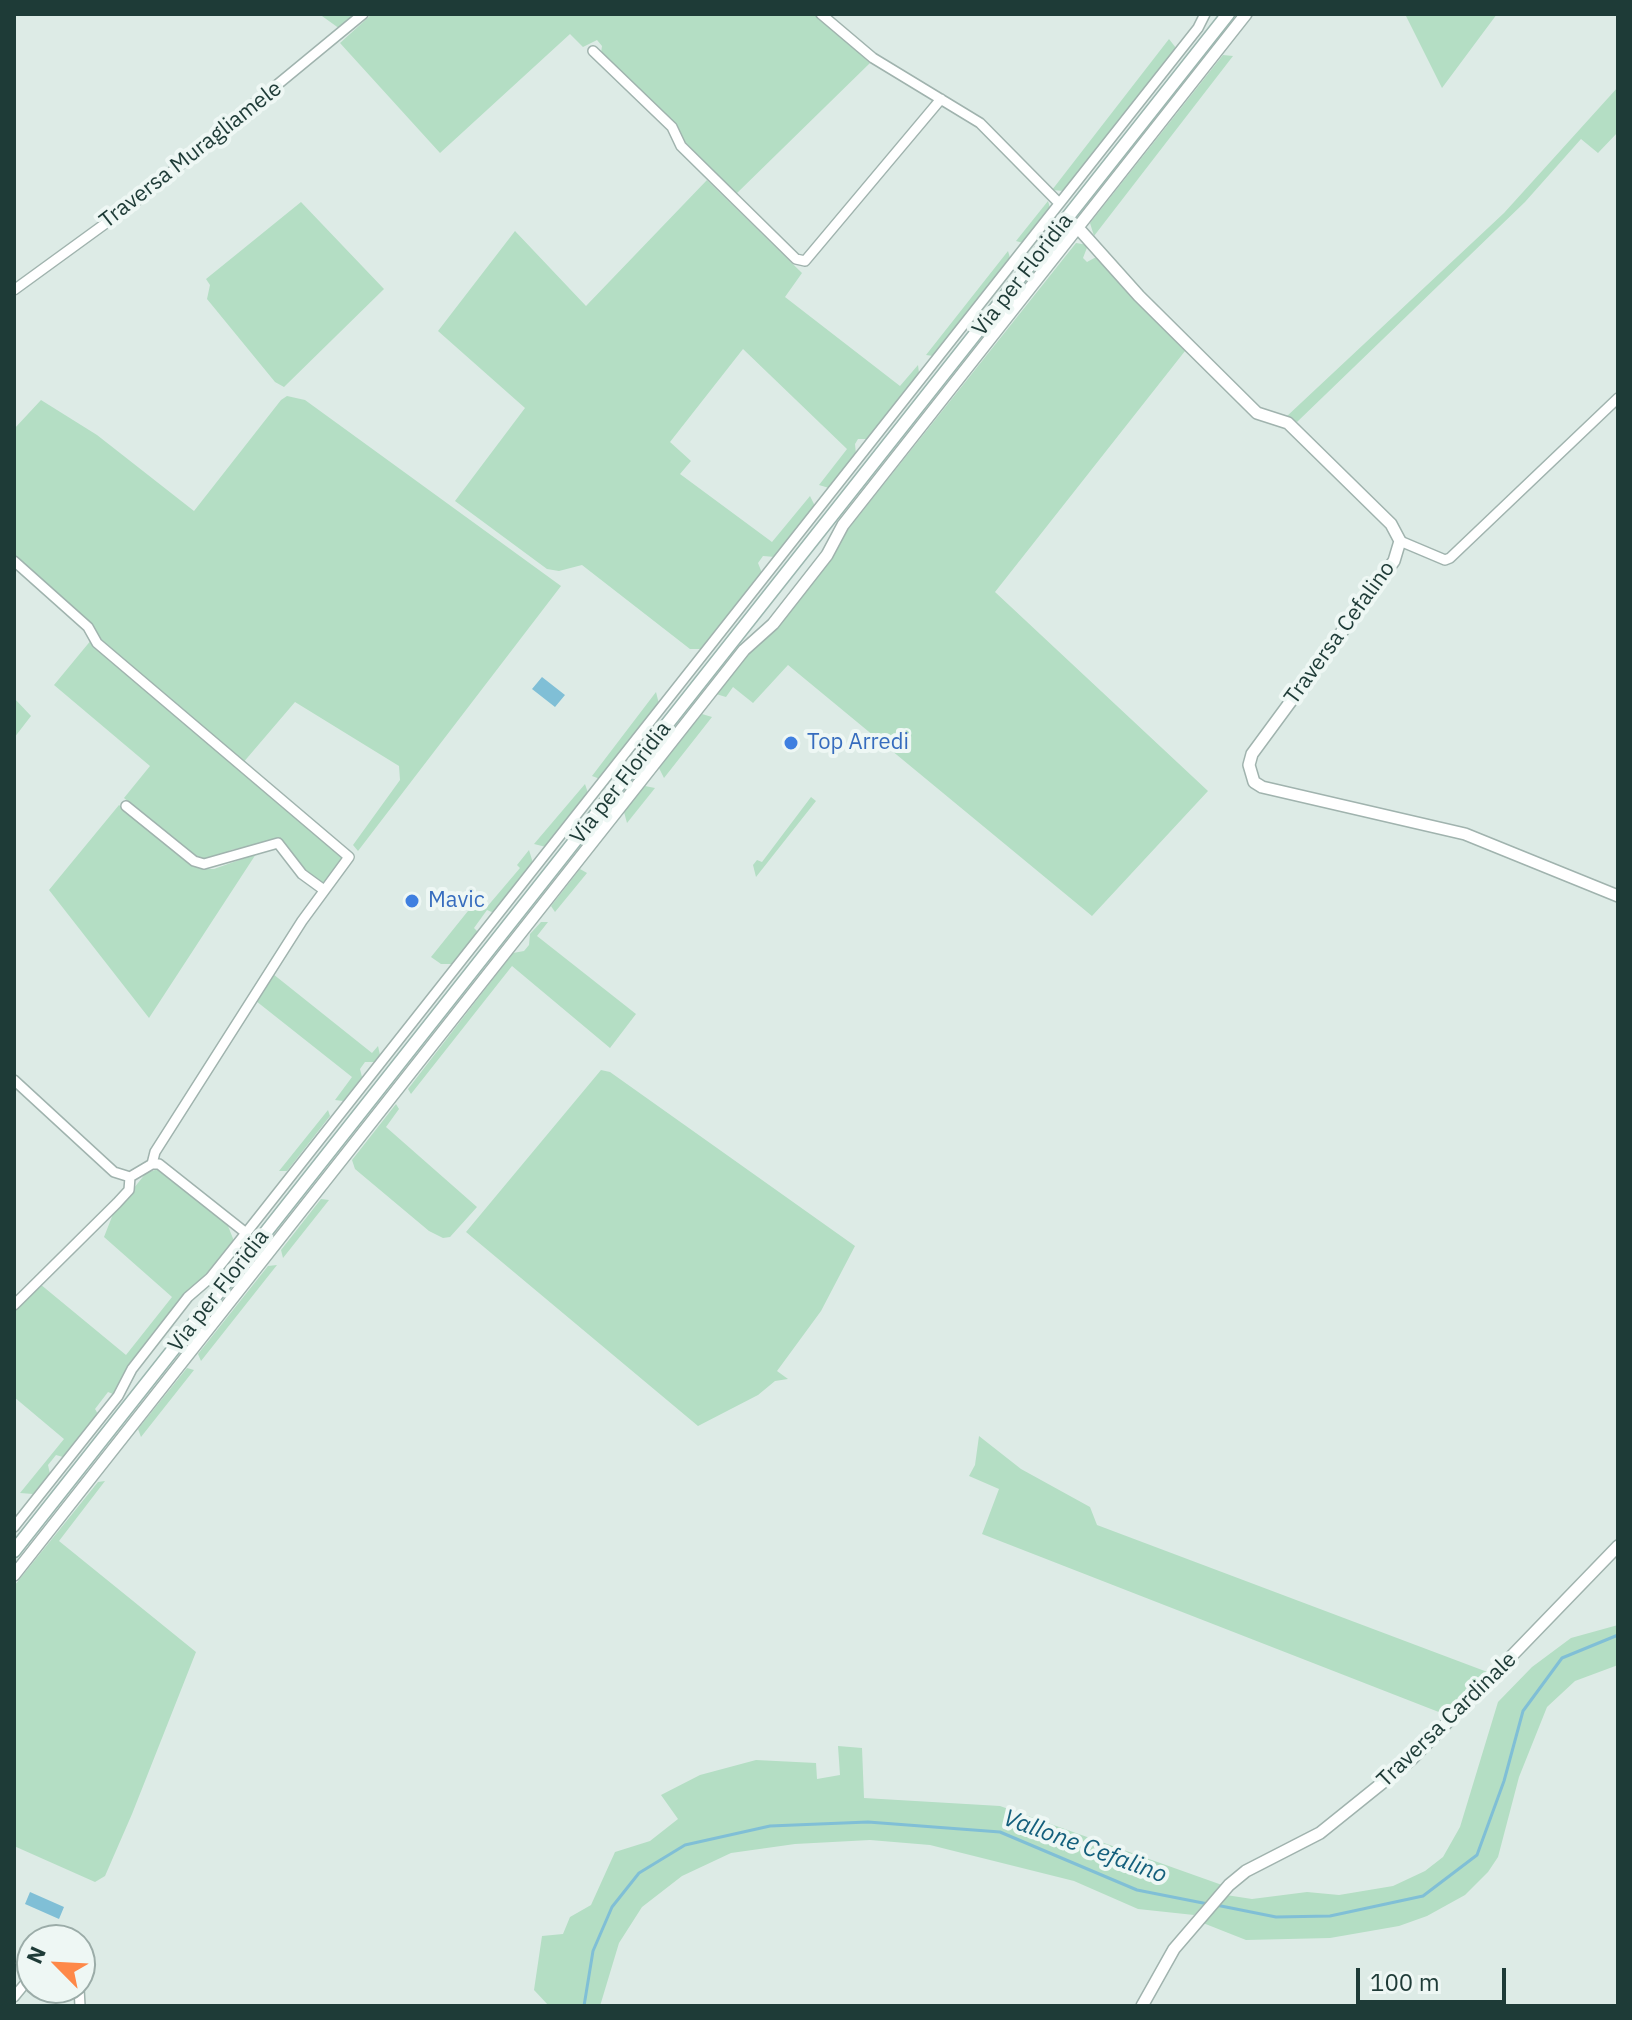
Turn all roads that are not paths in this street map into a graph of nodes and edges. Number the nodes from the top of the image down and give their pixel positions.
1 (363, 14) edge
2 (821, 14) edge
3 (1205, 14) edge
4 (1228, 14) edge
5 (1246, 14) edge
6 (593, 51) dead end
7 (941, 99) junction
8 (1059, 203) junction
9 (1079, 229) junction
10 (14, 290) edge
11 (1618, 398) edge
12 (1400, 541) junction
13 (14, 561) edge
14 (126, 806) dead end
15 (324, 890) junction
16 (1618, 896) edge
17 (14, 1080) edge
18 (152, 1164) junction
19 (130, 1177) junction
20 (246, 1233) junction
21 (14, 1305) edge
22 (14, 1527) edge
23 (1618, 1546) edge
24 (14, 1551) edge
25 (14, 1575) edge
26 (1142, 2006) edge

1 - 10 street, Traversa Muragliamele
2 - 7 street
3 - 8 street
4 - 24 main road, Via per Floridia
5 - 9 street
6 - 7 street
7 - 8 street
8 - 20 street
9 - 12 street, Traversa Cefalino
9 - 25 street
11 - 12 street
12 - 16 street, Traversa Cefalino
13 - 15 street
14 - 15 street
15 - 18 street
17 - 19 street
18 - 19 street
18 - 20 street
19 - 21 street
20 - 22 street
23 - 26 street, Traversa Cardinale

